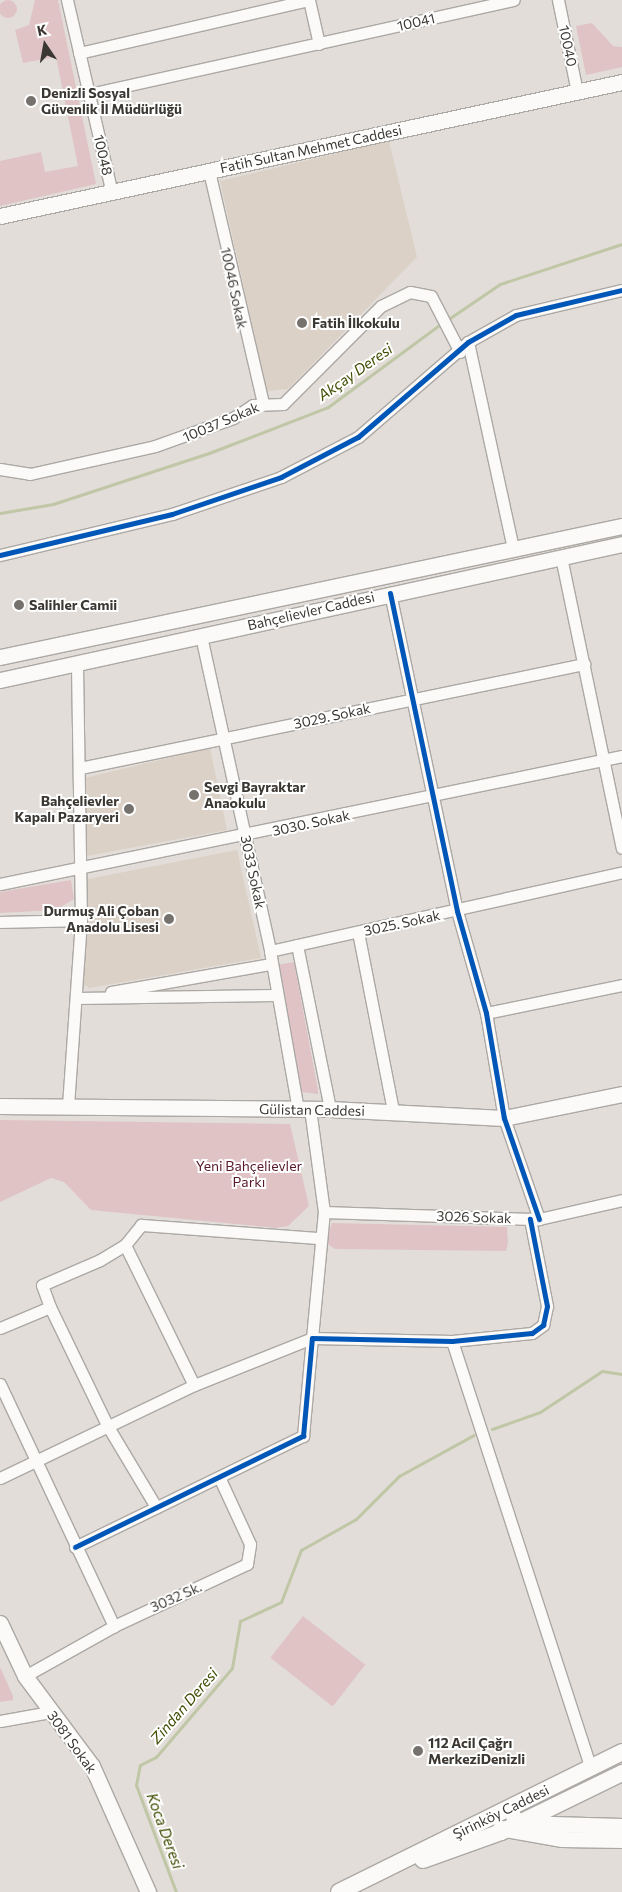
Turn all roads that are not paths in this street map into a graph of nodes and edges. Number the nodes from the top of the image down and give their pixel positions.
1 (67, 0) edge
2 (309, 0) edge
3 (514, 0) edge
4 (558, 0) edge
5 (319, 44) junction
6 (79, 53) junction
7 (622, 82) edge
8 (577, 92) junction
9 (89, 94) junction
10 (208, 171) junction
11 (112, 193) junction
12 (0, 216) edge
13 (622, 290) edge
14 (468, 342) junction
15 (460, 352) junction
16 (263, 403) junction
17 (0, 469) edge
18 (622, 526) edge
19 (622, 544) edge
20 (513, 548) junction
21 (0, 555) edge
22 (561, 557) junction
23 (390, 593) junction
24 (201, 636) junction
25 (0, 657) edge
26 (77, 662) junction
27 (584, 664) junction
28 (0, 680) edge
29 (412, 700) junction
30 (225, 739) junction
31 (622, 756) edge
32 (604, 760) junction
33 (80, 768) junction
34 (434, 796) junction
35 (246, 837) junction
36 (622, 848) edge
37 (81, 869) junction
38 (622, 872) edge
39 (0, 884) edge
40 (457, 911) junction
41 (81, 920) junction
42 (0, 922) edge
43 (358, 932) junction
44 (297, 945) junction
45 (270, 951) junction
46 (270, 964) junction
47 (622, 985) edge
48 (274, 995) junction
49 (77, 998) junction
50 (486, 1013) junction
51 (622, 1094) edge
52 (0, 1106) edge
53 (68, 1106) junction
54 (304, 1109) junction
55 (330, 1109) junction
56 (392, 1111) junction
57 (504, 1118) junction
58 (622, 1200) edge
59 (324, 1212) junction
60 (535, 1219) junction
61 (319, 1238) junction
62 (125, 1245) junction
63 (50, 1307) junction
64 (0, 1328) edge
65 (312, 1338) junction
66 (452, 1342) junction
67 (0, 1384) edge
68 (194, 1386) junction
69 (107, 1425) junction
70 (33, 1462) junction
71 (0, 1478) edge
72 (220, 1480) junction
73 (156, 1507) junction
74 (75, 1547) junction
75 (0, 1623) edge
76 (114, 1626) junction
77 (25, 1676) junction
78 (50, 1712) junction
79 (6, 1720) edge
80 (0, 1731) edge
81 (622, 1752) edge
82 (591, 1768) junction
83 (622, 1773) edge
84 (509, 1808) junction
85 (492, 1816) junction
86 (517, 1823) junction
87 (622, 1826) edge
88 (502, 1832) junction
89 (622, 1840) edge
90 (380, 1873) junction
91 (349, 1890) edge
92 (148, 1892) edge

1 - 6 street, 10048
2 - 5 street
2 - 6 street
3 - 5 street, 10041
4 - 8 street, 10040
5 - 9 street, 10041
6 - 9 street, 10048
7 - 8 street, Fatih Sultan Mehmet Caddesi
8 - 10 street, Fatih Sultan Mehmet Caddesi
9 - 11 street, 10048
10 - 11 street, Fatih Sultan Mehmet Caddesi
10 - 16 street, 10046 Sokak
11 - 12 street, Fatih Sultan Mehmet Caddesi
13 - 14 street
14 - 15 street
14 - 20 street
15 - 16 street, 10037 Sokak
15 - 21 street
16 - 17 street, 10037 Sokak
18 - 20 street, Bahçelievler Caddesi
19 - 22 street, Bahçelievler Caddesi
20 - 25 street, Bahçelievler Caddesi
22 - 23 street, Bahçelievler Caddesi
22 - 27 street
23 - 24 street, Bahçelievler Caddesi
23 - 29 street
24 - 26 street, Bahçelievler Caddesi
24 - 30 street, 3033 Sokak
26 - 28 street, Bahçelievler Caddesi
26 - 33 street
27 - 29 street, 3029. Sokak
27 - 32 street
29 - 30 street, 3029. Sokak
29 - 34 street
30 - 33 street, 3029. Sokak
30 - 35 street, 3033 Sokak
31 - 32 street, 3030. Sokak
32 - 34 street, 3030. Sokak
32 - 36 street
33 - 37 street
34 - 35 street, 3030. Sokak
34 - 40 street
35 - 37 street, 3030. Sokak
35 - 45 street, 3033 Sokak
37 - 39 street, 3030. Sokak
37 - 41 street
38 - 40 street, 3025. Sokak
40 - 43 street, 3025. Sokak
40 - 50 street
41 - 42 street
41 - 49 street
43 - 44 street, 3025. Sokak
43 - 56 street
44 - 45 street, 3025. Sokak
44 - 55 street
45 - 46 street, 3033 Sokak
46 - 48 street, 3033 Sokak
46 - 49 street
47 - 50 street
48 - 49 street
48 - 54 street, 3033 Sokak
49 - 53 street
50 - 57 street
51 - 57 street, Gülistan Caddesi
52 - 53 street, Gülistan Caddesi
53 - 54 street, Gülistan Caddesi
54 - 55 street, Gülistan Caddesi
54 - 59 street, 3033 Sokak
55 - 56 street, Gülistan Caddesi
56 - 57 street, Gülistan Caddesi
57 - 60 street
58 - 60 street, 3026 Sokak
59 - 60 street, 3026 Sokak
59 - 61 street, 3033 Sokak
60 - 66 street
61 - 62 street
61 - 65 street, 3033 Sokak
62 - 63 street
62 - 68 street
63 - 64 street
63 - 69 street
65 - 66 street
65 - 68 street
65 - 72 street, 3033 Sokak
66 - 82 street
67 - 70 street
68 - 69 street
69 - 70 street
69 - 73 street
70 - 71 street
70 - 74 street
72 - 73 street
72 - 76 street, 3032 Sk.
73 - 74 street
74 - 76 street
75 - 77 street, 3081 Sokak
76 - 77 street, 3032 Sk.
77 - 78 street, 3081 Sokak
78 - 79 street
78 - 92 street, 3081 Sokak
79 - 80 street
81 - 82 main road, Şirinköy Caddesi
82 - 84 main road, Şirinköy Caddesi
83 - 86 main road, Şirinköy Caddesi
84 - 85 main road, Şirinköy Caddesi
84 - 86 street
85 - 88 street
85 - 90 main road, Şirinköy Caddesi
86 - 87 street
86 - 88 main road, Şirinköy Caddesi
88 - 89 street
88 - 90 main road, Şirinköy Caddesi
90 - 91 main road, Şirinköy Caddesi

